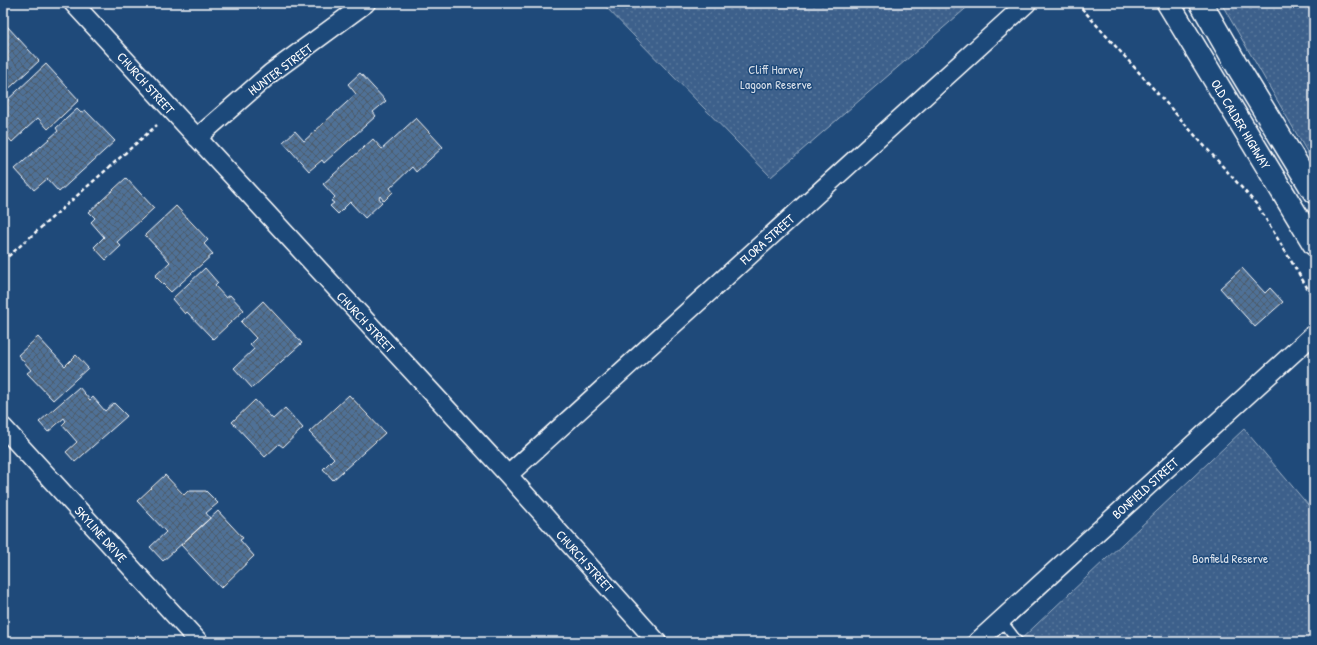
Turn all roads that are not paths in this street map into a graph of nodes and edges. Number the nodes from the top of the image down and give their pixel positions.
1 (73, 3) edge
2 (366, 3) edge
3 (1027, 3) edge
4 (1168, 3) edge
5 (1201, 3) edge
6 (197, 138) junction
7 (1314, 192) edge
8 (1314, 244) edge
9 (1314, 334) edge
10 (3, 427) edge
11 (508, 475) junction
12 (1001, 620) junction
13 (199, 642) edge
14 (658, 642) edge
15 (977, 642) edge
16 (1018, 642) edge

1 - 6 street, CHURCH STREET
2 - 6 street, HUNTER STREET
3 - 11 street, FLORA STREET
4 - 8 main road, OLD CALDER HIGHWAY
5 - 7 main road, OLD CALDER HIGHWAY
6 - 11 street, CHURCH STREET
9 - 12 street, BONFIELD STREET
10 - 13 street, SKYLINE DRIVE
11 - 14 street, CHURCH STREET
12 - 15 street, BONFIELD STREET
12 - 16 lane

